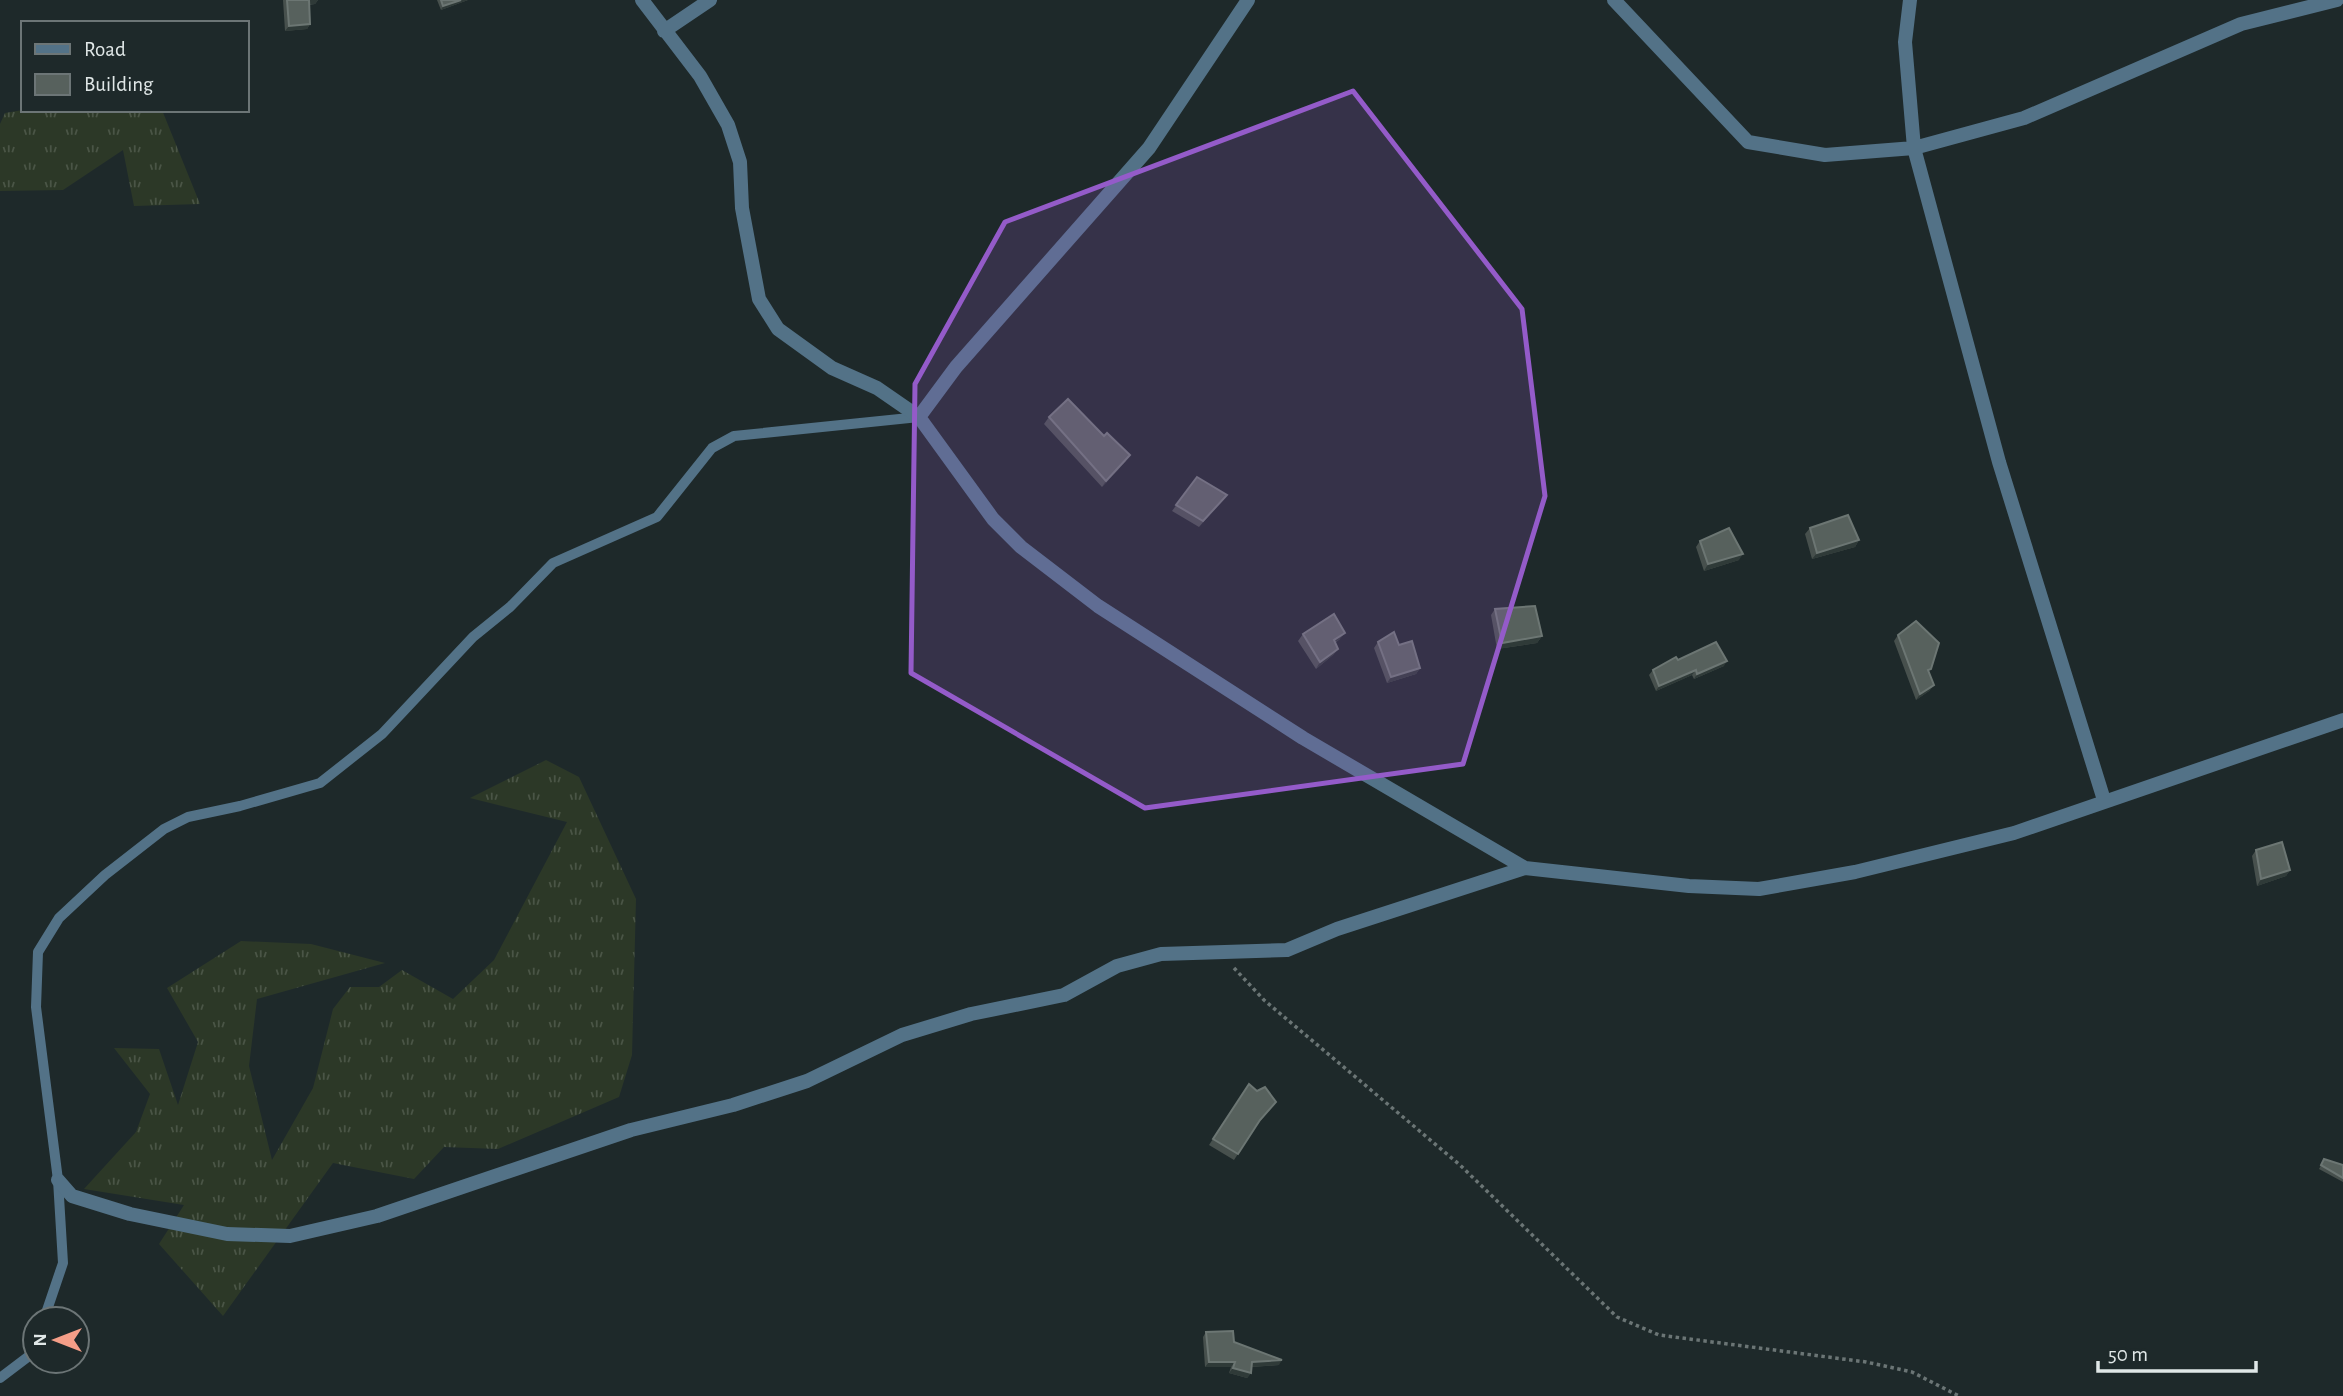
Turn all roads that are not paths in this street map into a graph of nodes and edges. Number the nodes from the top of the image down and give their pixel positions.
1 (642, 0) edge
2 (710, 0) edge
3 (1248, 0) edge
4 (1614, 0) edge
5 (1910, 0) edge
6 (2337, 0) edge
7 (664, 31) junction
8 (1914, 148) junction
9 (919, 417) junction
10 (2343, 720) edge
11 (2104, 800) junction
12 (1525, 868) junction
13 (58, 1180) junction
14 (49, 1305) edge
15 (21, 1362) edge
16 (0, 1378) edge

1 - 7 street
2 - 7 street
3 - 9 street
4 - 8 street
5 - 8 street
6 - 8 street
7 - 9 street
8 - 11 street
9 - 12 street
9 - 13 lane
10 - 11 street
11 - 12 street
12 - 13 street
13 - 14 lane
15 - 16 lane

